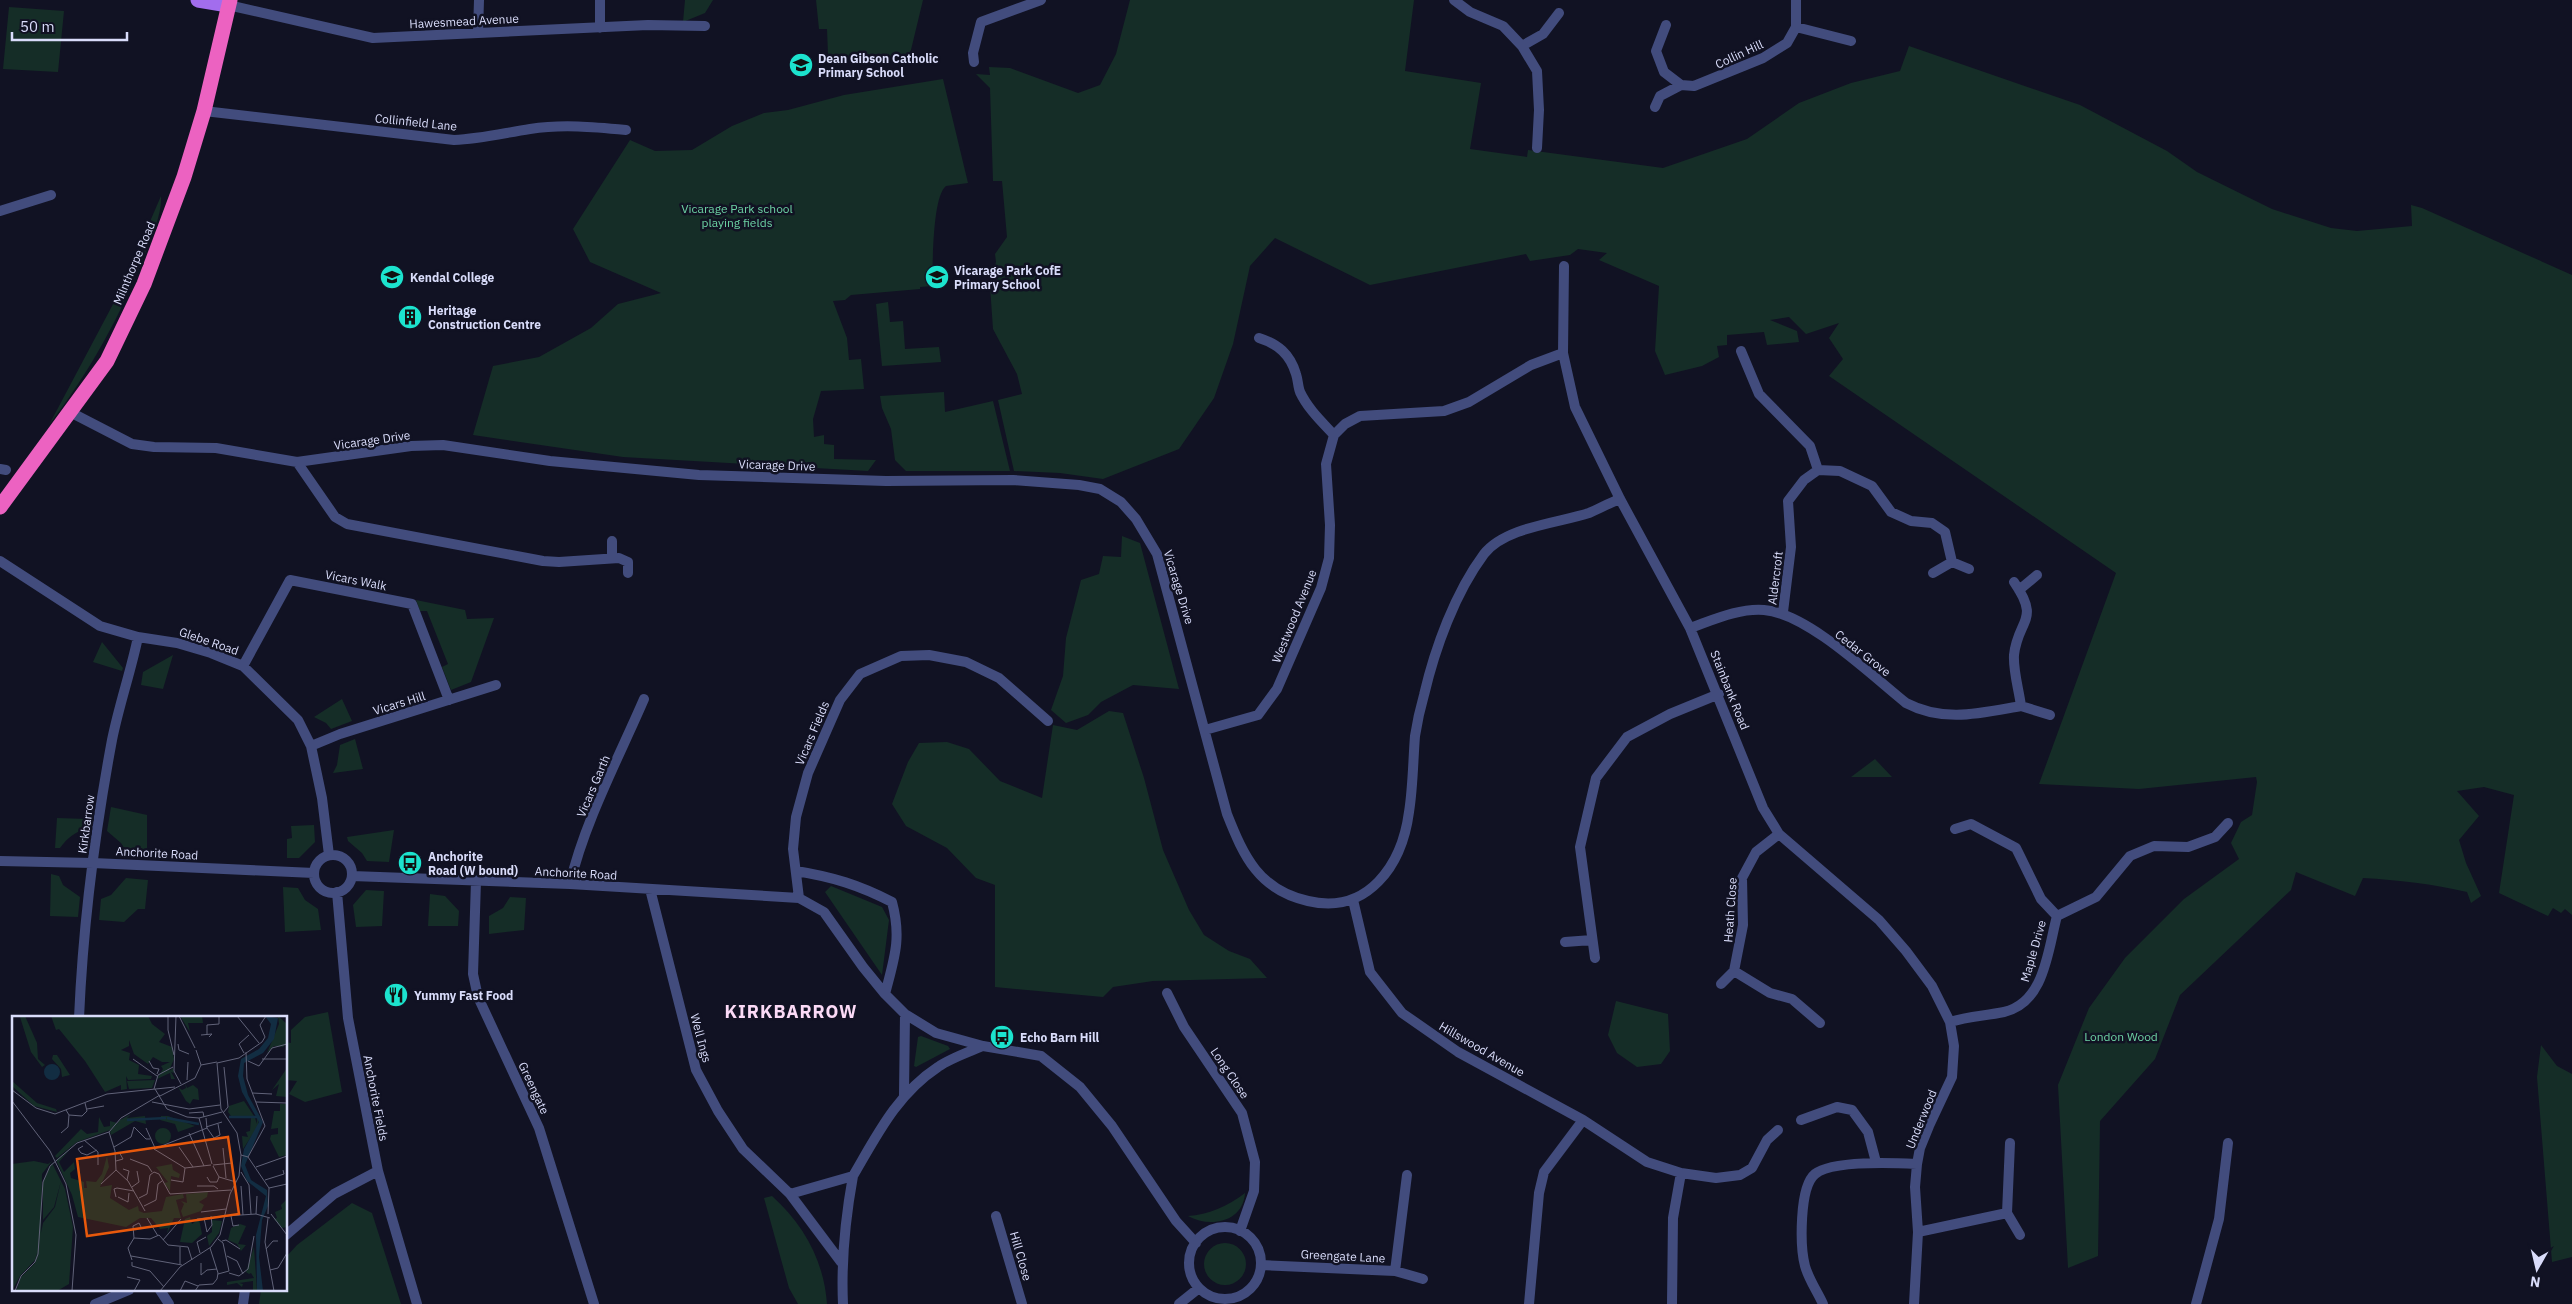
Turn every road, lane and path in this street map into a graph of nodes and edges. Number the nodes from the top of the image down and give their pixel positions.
1 (198, 0) edge
2 (479, 0) edge
3 (600, 0) edge
4 (1042, 0) edge
5 (1454, 0) edge
6 (1796, 0) edge
7 (229, 2) edge
8 (1559, 13) dead end
9 (1666, 25) dead end
10 (705, 26) dead end
11 (1796, 26) junction
12 (600, 28) junction
13 (478, 32) junction
14 (1851, 42) dead end
15 (1522, 46) junction
16 (974, 62) dead end
17 (1681, 86) junction
18 (1654, 107) dead end
19 (204, 111) junction
20 (626, 130) dead end
21 (1537, 148) dead end
22 (51, 195) dead end
23 (0, 211) edge
24 (1564, 266) dead end
25 (1259, 338) dead end
26 (1741, 351) dead end
27 (1563, 353) junction
28 (70, 412) junction
29 (1334, 435) junction
30 (297, 462) junction
31 (1818, 470) junction
32 (1620, 499) junction
33 (0, 507) edge
34 (612, 542) dead end
35 (612, 558) junction
36 (0, 561) edge
37 (1952, 562) junction
38 (1969, 569) dead end
39 (628, 572) dead end
40 (1933, 573) dead end
41 (2037, 575) dead end
42 (1783, 612) junction
43 (1690, 628) junction
44 (138, 637) junction
45 (243, 666) junction
46 (496, 685) dead end
47 (1719, 694) junction
48 (644, 699) dead end
49 (449, 700) junction
50 (2021, 706) junction
51 (2050, 715) dead end
52 (1048, 720) dead end
53 (1204, 730) junction
54 (311, 746) junction
55 (2228, 823) dead end
56 (1955, 829) dead end
57 (1779, 834) junction
58 (329, 855) junction
59 (0, 861) edge
60 (93, 863) junction
61 (796, 872) junction
62 (314, 873) junction
63 (352, 876) junction
64 (476, 881) junction
65 (570, 884) junction
66 (650, 889) junction
67 (337, 892) junction
68 (799, 898) junction
69 (1353, 900) junction
70 (2057, 916) junction
71 (1592, 940) junction
72 (1565, 942) dead end
73 (1595, 958) dead end
74 (1734, 971) junction
75 (1721, 984) dead end
76 (1167, 993) dead end
77 (885, 994) junction
78 (905, 1014) junction
79 (80, 1016) edge
80 (1950, 1022) junction
81 (1820, 1023) dead end
82 (983, 1046) junction
83 (1952, 1077) joint
84 (904, 1095) junction
85 (1583, 1120) junction
86 (1801, 1120) dead end
87 (1778, 1130) dead end
88 (2010, 1143) dead end
89 (2228, 1143) dead end
90 (1876, 1162) junction
91 (1917, 1164) junction
92 (378, 1171) junction
93 (1681, 1174) junction
94 (1408, 1175) dead end
95 (853, 1176) junction
96 (790, 1194) junction
97 (2007, 1213) junction
98 (996, 1216) dead end
99 (1240, 1231) junction
100 (1918, 1232) junction
101 (288, 1233) edge
102 (2020, 1235) dead end
103 (1196, 1243) junction
104 (841, 1262) junction
105 (1261, 1265) junction
106 (1396, 1271) junction
107 (1423, 1279) dead end
108 (1199, 1288) junction
109 (124, 1292) edge
110 (161, 1292) edge
111 (1241, 1300) edge
112 (95, 1304) edge
113 (169, 1304) edge
114 (416, 1304) edge
115 (594, 1304) edge
116 (843, 1304) edge
117 (1022, 1304) edge
118 (1179, 1304) edge
119 (1529, 1304) edge
120 (1672, 1304) edge
121 (1823, 1304) edge
122 (1914, 1304) edge
123 (2196, 1304) edge

1 - 7 main road
2 - 13 street
3 - 12 street
4 - 16 street
5 - 15 street
6 - 11 street
7 - 13 street, Hawesmead Avenue
7 - 19 highway, Milnthorpe Road
8 - 15 street
9 - 17 street
10 - 12 street, Hawesmead Avenue
11 - 14 street
11 - 17 street, Collin Hill
12 - 13 street, Hawesmead Avenue
15 - 21 street
17 - 18 street, Collin Hill
19 - 20 street, Collinfield Lane
19 - 28 highway, Milnthorpe Road
22 - 23 street
24 - 27 street, Stainbank Road
25 - 29 street
26 - 31 street
27 - 29 street
27 - 32 street, Stainbank Road
28 - 30 street, Vicarage Drive
28 - 33 highway, Milnthorpe Road
29 - 53 street, Westwood Avenue
30 - 35 street
30 - 53 street, Vicarage Drive
31 - 37 street
31 - 42 street, Aldercroft
32 - 43 street, Stainbank Road
32 - 69 street, Vicarage Drive
34 - 35 street
35 - 39 street
36 - 44 street, Glebe Road
37 - 38 street
37 - 40 street
41 - 50 street
42 - 43 street, Cedar Grove
42 - 50 street, Cedar Grove
43 - 47 street, Stainbank Road
44 - 45 street, Glebe Road
44 - 60 street, Kirkbarrow
45 - 49 street, Vicars Walk
45 - 54 street, Glebe Road
46 - 49 street, Vicars Hill
47 - 57 street, Stainbank Road
47 - 71 street
48 - 65 street, Vicars Garth
49 - 54 street, Vicars Hill
50 - 51 street, Cedar Grove
52 - 61 street, Vicars Fields
53 - 69 street, Vicarage Drive
54 - 58 street, Glebe Road
55 - 70 street, Maple Drive
56 - 70 street, Maple Drive
57 - 74 street, Heath Close
57 - 80 street, Stainbank Road
58 - 62 street
58 - 63 street
59 - 60 street, Anchorite Road
60 - 62 street, Anchorite Road
60 - 79 street, Kirkbarrow
61 - 68 street, Vicars Fields
61 - 77 street
62 - 67 street
63 - 64 street, Anchorite Road
63 - 67 street
64 - 65 street, Anchorite Road
64 - 115 street, Greengate
65 - 66 street, Anchorite Road
66 - 68 street, Anchorite Road
66 - 96 street, Well Ings
67 - 92 street, Anchorite Fields
68 - 77 street
69 - 85 street, Hillswood Avenue
70 - 80 street, Maple Drive
71 - 72 street
71 - 73 street
74 - 75 street
74 - 81 street
76 - 99 street, Long Close
77 - 78 street
78 - 82 street
78 - 84 street
80 - 83 street, Stainbank Road
82 - 84 street
82 - 103 street
83 - 91 street, Underwood
84 - 95 street
85 - 93 street, Hillswood Avenue
85 - 119 street
86 - 90 street
87 - 93 street, Hillswood Avenue
88 - 97 street
89 - 123 street
90 - 91 street
90 - 121 street
91 - 100 street, Underwood
92 - 101 street
92 - 114 street, Anchorite Fields
93 - 120 street
94 - 106 street
95 - 96 street
95 - 104 street
96 - 104 street, Well Ings
97 - 100 street
97 - 102 street
98 - 117 street, Hill Close
99 - 103 street
99 - 105 street
100 - 122 street, Underwood
103 - 108 street
104 - 116 street
105 - 106 street, Greengate Lane
105 - 111 street
106 - 107 street, Greengate Lane
108 - 111 street
108 - 118 street
109 - 112 street
110 - 113 street

